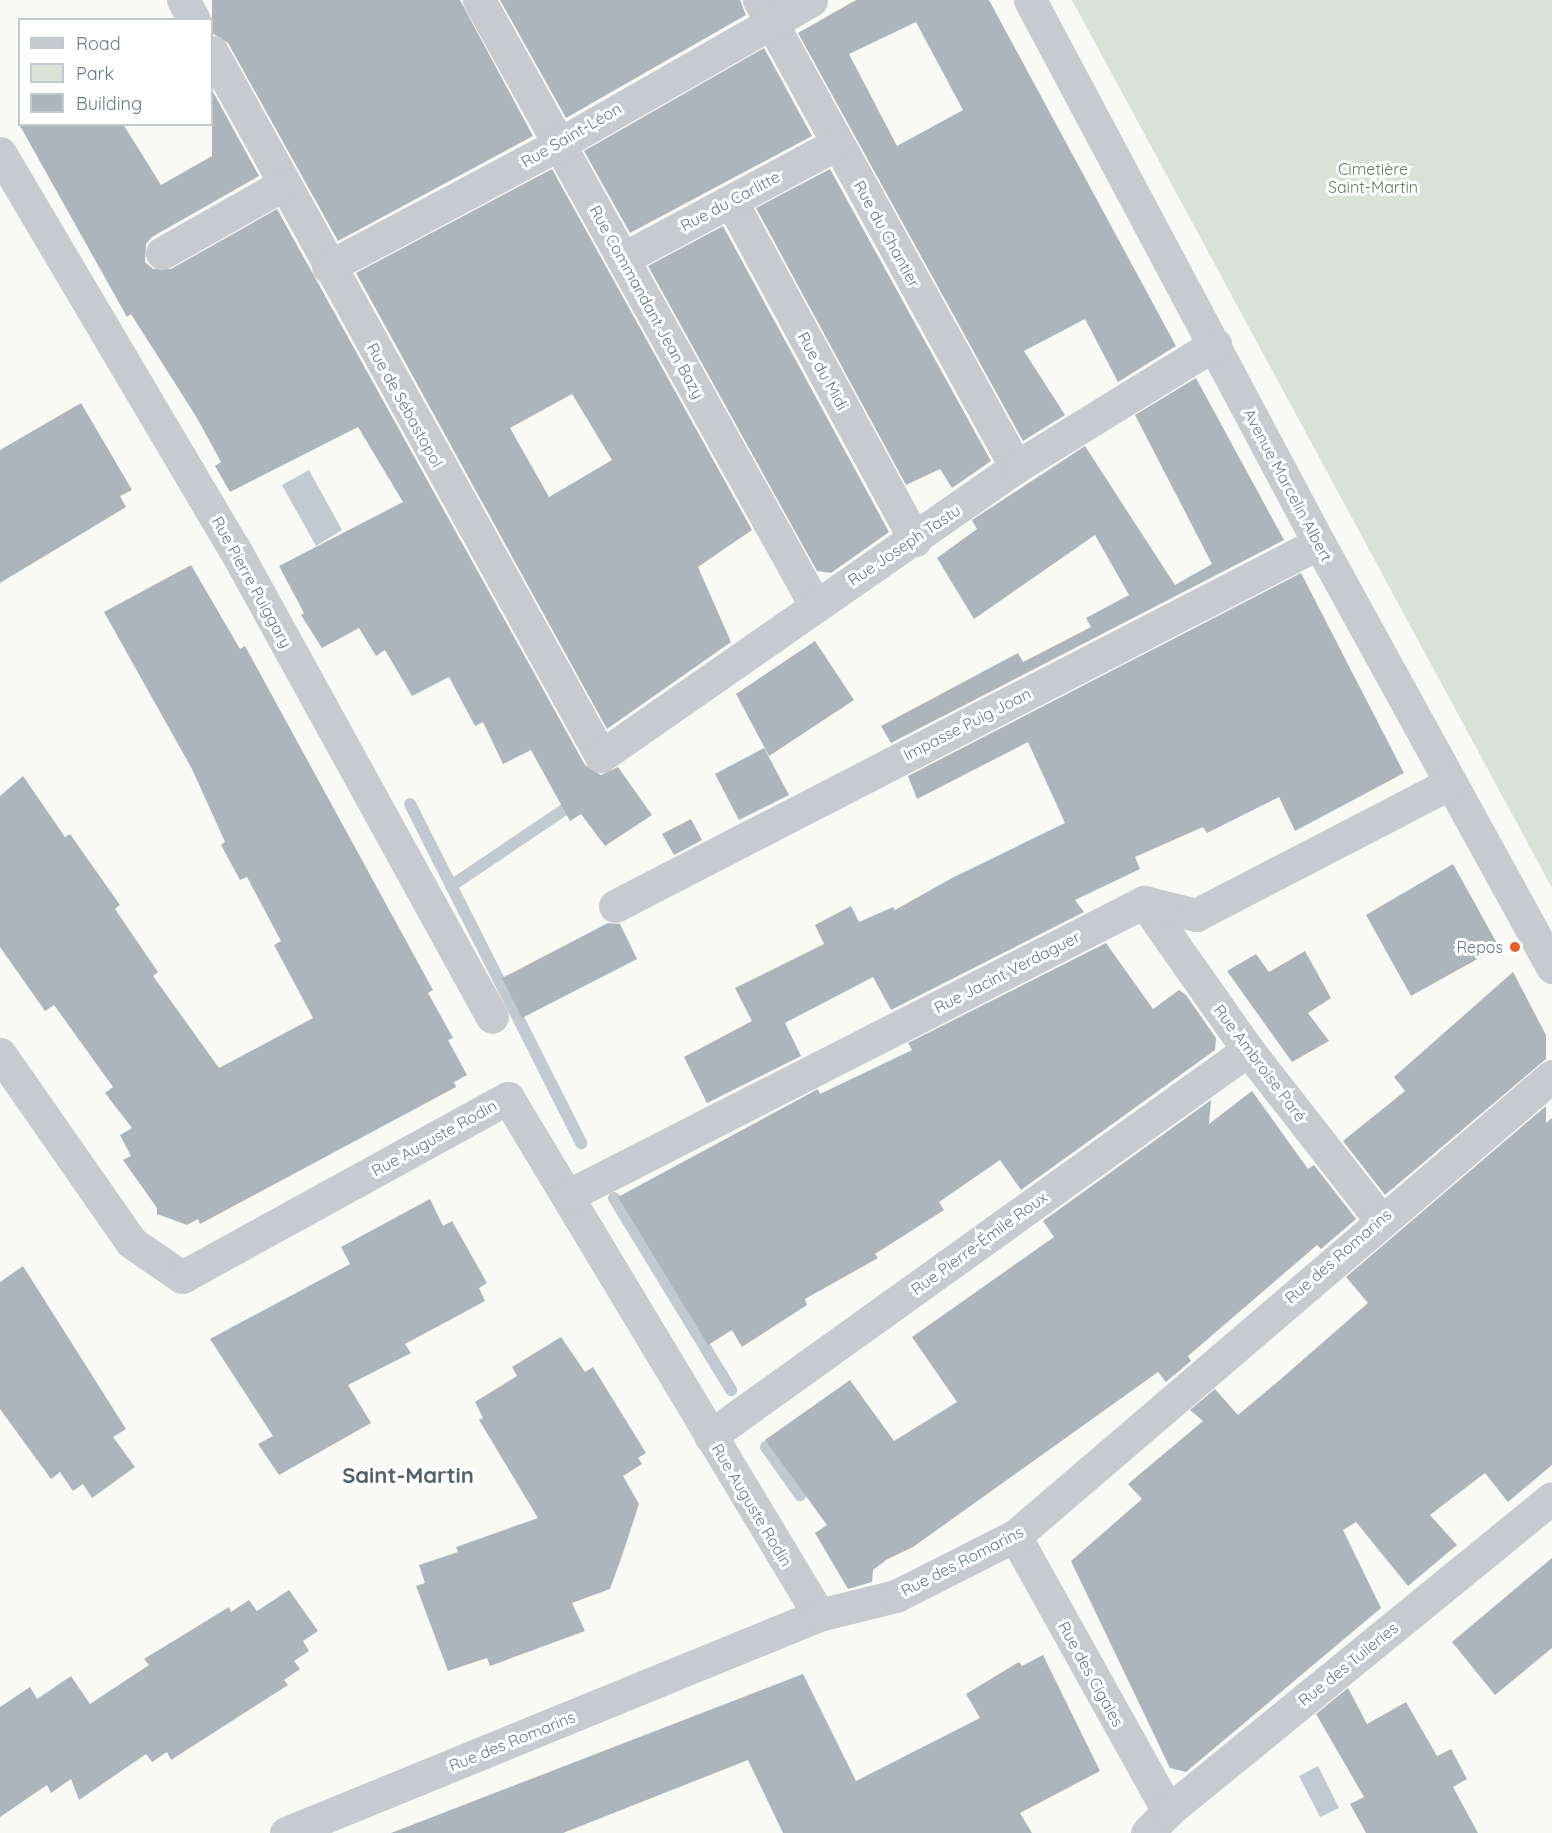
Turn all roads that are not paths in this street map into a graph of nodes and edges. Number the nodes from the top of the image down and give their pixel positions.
1 (183, 0) edge
2 (479, 0) edge
3 (812, 0) edge
4 (1030, 0) edge
5 (765, 10) edge
6 (193, 18) edge
7 (213, 54) edge
8 (559, 144) junction
9 (837, 144) junction
10 (0, 153) edge
11 (284, 184) junction
12 (731, 201) junction
13 (162, 254) dead end
14 (624, 258) junction
15 (328, 267) junction
16 (1215, 344) junction
17 (1016, 467) junction
18 (915, 540) junction
19 (1318, 543) junction
20 (815, 605) junction
21 (601, 756) joint
22 (1451, 783) junction
23 (1144, 902) junction
24 (615, 906) dead end
25 (1552, 967) edge
26 (492, 1017) dead end
27 (1248, 1050) junction
28 (0, 1054) edge
29 (1552, 1076) edge
30 (567, 1197) junction
31 (1380, 1219) junction
32 (710, 1436) junction
33 (1552, 1498) edge
34 (1015, 1536) junction
35 (819, 1616) junction
36 (1157, 1822) edge
37 (286, 1833) edge

1 - 6 street
2 - 8 street, Rue Commandant Jean Bazy
3 - 5 street, Rue Saint-Léon
4 - 16 street, Avenue Marcelin Albert
5 - 8 street, Rue Saint-Léon
5 - 9 street, Rue du Chantier
7 - 11 street, Rue de Sébastopol
8 - 14 street, Rue Commandant Jean Bazy
8 - 15 street, Rue Saint-Léon
9 - 12 street, Rue du Carlitte
9 - 17 street, Rue du Chantier
10 - 26 street, Rue Pierre Puiggary
11 - 13 street
11 - 15 street, Rue de Sébastopol
12 - 14 street, Rue du Carlitte
12 - 18 street, Rue du Midi
14 - 20 street, Rue Commandant Jean Bazy
15 - 21 street, Rue de Sébastopol
16 - 17 street, Rue Joseph Tastu
16 - 19 street, Avenue Marcelin Albert
17 - 18 street, Rue Joseph Tastu
18 - 20 street, Rue Joseph Tastu
19 - 22 street, Avenue Marcelin Albert
19 - 24 street, Impasse Puig Joan
20 - 21 street, Rue Joseph Tastu
22 - 23 street
22 - 25 street, Avenue Marcelin Albert
23 - 27 street, Rue Ambroise Paré
23 - 30 street, Rue Jacint Verdaguer
27 - 31 street, Rue Ambroise Paré
27 - 32 street, Rue Pierre-Émile Roux
28 - 30 street, Rue Auguste Rodin
29 - 31 street, Rue des Romarins
30 - 32 street, Rue Auguste Rodin
31 - 34 street, Rue des Romarins
32 - 35 street, Rue Auguste Rodin
33 - 36 street, Rue des Tuileries
34 - 35 street, Rue des Romarins
34 - 36 street, Rue des Cigales
35 - 37 street, Rue des Romarins

